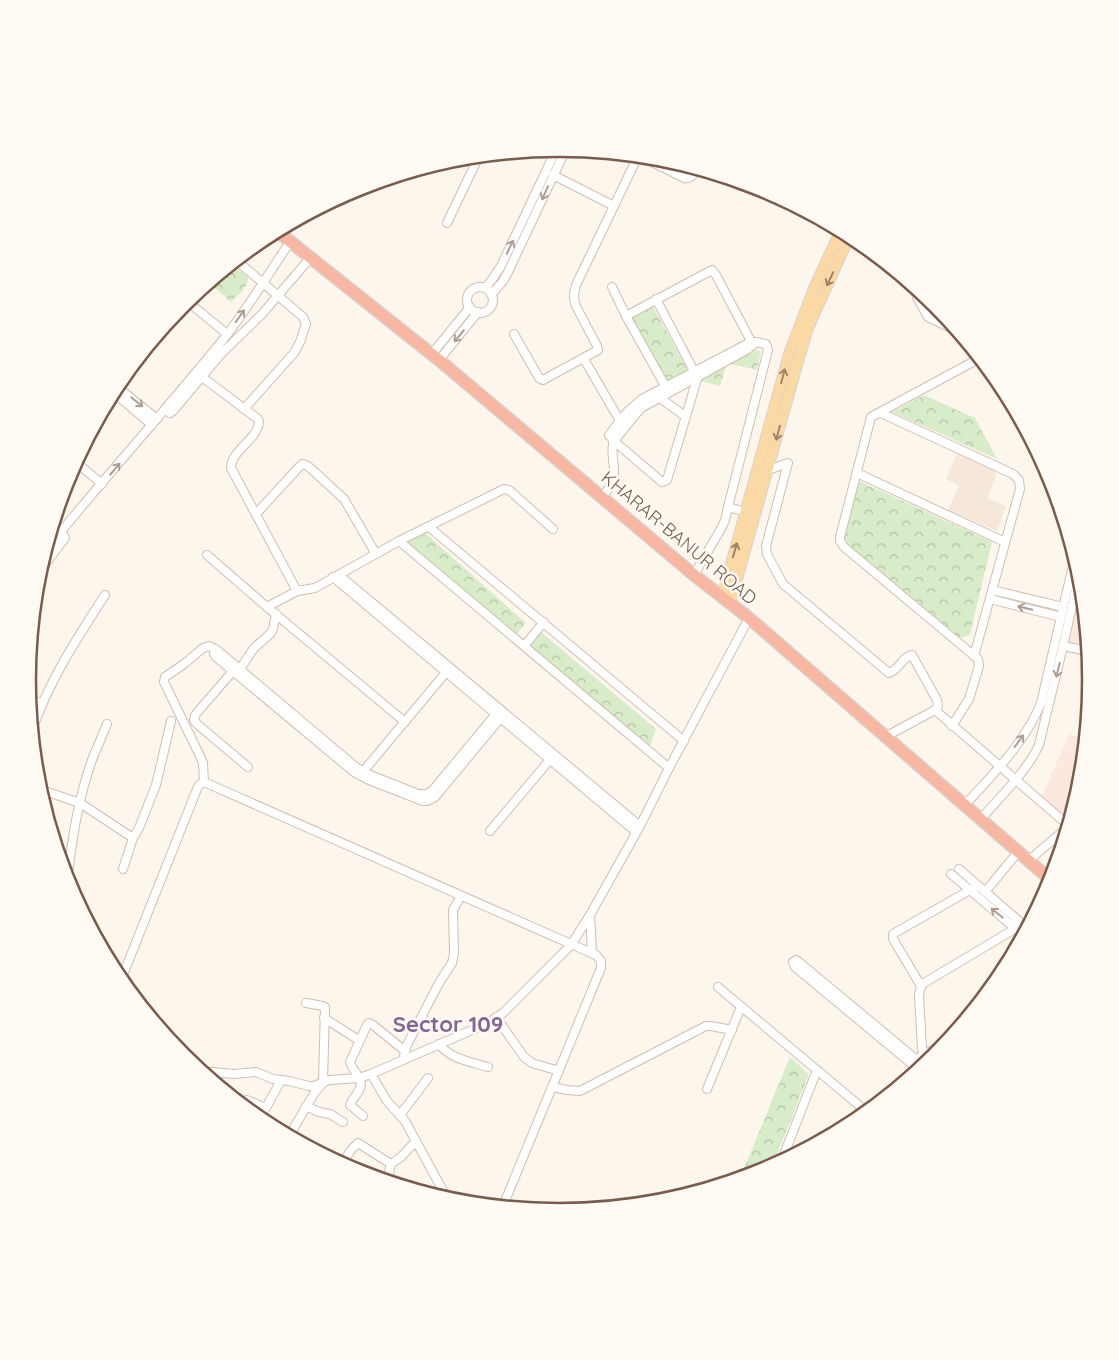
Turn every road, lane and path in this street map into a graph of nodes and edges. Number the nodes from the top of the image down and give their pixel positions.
1 (553, 157) edge
2 (562, 157) edge
3 (636, 162) edge
4 (475, 164) edge
5 (661, 167) edge
6 (694, 175) edge
7 (553, 176) junction
8 (614, 206) junction
9 (447, 223) dead end
10 (283, 236) edge
11 (838, 237) edge
12 (290, 242) junction
13 (846, 243) edge
14 (311, 258) junction
15 (241, 265) edge
16 (263, 283) junction
17 (612, 287) dead end
18 (485, 288) junction
19 (492, 295) junction
20 (279, 296) junction
21 (656, 299) junction
22 (919, 300) edge
23 (194, 306) edge
24 (470, 307) junction
25 (478, 312) junction
26 (626, 316) junction
27 (942, 324) edge
28 (227, 334) junction
29 (514, 334) dead end
30 (753, 343) junction
31 (435, 357) junction
32 (584, 359) junction
33 (975, 361) edge
34 (696, 374) junction
35 (202, 377) junction
36 (667, 390) junction
37 (122, 392) edge
38 (119, 397) edge
39 (659, 397) junction
40 (244, 409) junction
41 (165, 410) junction
42 (881, 413) junction
43 (686, 418) junction
44 (620, 421) junction
45 (155, 422) junction
46 (614, 441) junction
47 (82, 467) edge
48 (768, 470) junction
49 (858, 473) junction
50 (102, 484) junction
51 (602, 497) junction
52 (728, 507) junction
53 (746, 512) junction
54 (256, 514) junction
55 (429, 527) junction
56 (553, 529) dead end
57 (60, 532) junction
58 (57, 536) edge
59 (399, 541) junction
60 (1005, 542) junction
61 (376, 554) junction
62 (208, 555) dead end
63 (51, 556) edge
64 (694, 575) junction
65 (1072, 575) edge
66 (336, 576) junction
67 (992, 590) junction
68 (297, 591) junction
69 (1075, 594) edge
70 (105, 595) dead end
71 (990, 599) junction
72 (726, 600) junction
73 (267, 607) junction
74 (1063, 607) junction
75 (276, 614) junction
76 (1061, 617) junction
77 (749, 618) junction
78 (544, 622) junction
79 (524, 646) junction
80 (1063, 646) junction
81 (1082, 650) edge
82 (974, 656) junction
83 (236, 670) junction
84 (448, 670) junction
85 (37, 702) edge
86 (42, 704) junction
87 (935, 710) junction
88 (500, 713) junction
89 (37, 716) edge
90 (171, 721) dead end
91 (405, 722) junction
92 (108, 724) dead end
93 (952, 726) junction
94 (885, 737) junction
95 (684, 741) junction
96 (552, 758) junction
97 (1000, 766) junction
98 (248, 767) dead end
99 (669, 768) junction
100 (362, 774) junction
101 (1015, 779) junction
102 (204, 782) junction
103 (48, 792) edge
104 (80, 803) junction
105 (965, 805) junction
106 (981, 819) junction
107 (1063, 822) edge
108 (638, 829) junction
109 (490, 831) dead end
110 (1059, 834) edge
111 (133, 838) junction
112 (1018, 852) junction
113 (1028, 861) junction
114 (70, 863) edge
115 (122, 869) dead end
116 (958, 869) dead end
117 (951, 874) dead end
118 (1045, 875) edge
119 (978, 886) junction
120 (970, 891) junction
121 (985, 892) junction
122 (461, 896) junction
123 (590, 915) junction
124 (1021, 926) edge
125 (1021, 926) edge
126 (1020, 928) edge
127 (571, 945) junction
128 (592, 953) junction
129 (124, 972) edge
130 (921, 986) junction
131 (718, 987) dead end
132 (306, 1003) dead end
133 (741, 1007) junction
134 (496, 1017) junction
135 (324, 1018) junction
136 (864, 1020) junction
137 (732, 1030) junction
138 (360, 1041) junction
139 (439, 1044) junction
140 (405, 1051) junction
141 (924, 1055) joint
142 (403, 1060) junction
143 (916, 1060) joint
144 (913, 1065) edge
145 (488, 1067) dead end
146 (817, 1070) junction
147 (559, 1071) junction
148 (213, 1072) edge
149 (371, 1074) junction
150 (360, 1078) junction
151 (428, 1078) dead end
152 (281, 1080) junction
153 (324, 1081) junction
154 (552, 1087) junction
155 (707, 1089) dead end
156 (249, 1101) edge
157 (306, 1106) junction
158 (861, 1107) edge
159 (400, 1115) junction
160 (363, 1116) dead end
161 (344, 1122) dead end
162 (293, 1130) edge
163 (416, 1141) junction
164 (785, 1152) edge
165 (346, 1157) edge
166 (391, 1164) junction
167 (389, 1174) edge
168 (442, 1189) edge
169 (505, 1200) edge

18 -> 1 street
2 - 7 street
3 - 8 street
4 - 9 street
5 - 6 street
7 - 8 street
7 -> 19 street
8 - 32 street
10 - 12 highway, KHARAR-BANUR ROAD
53 -> 11 main road
12 - 14 highway, KHARAR-BANUR ROAD
12 - 16 street
13 -> 48 main road
14 - 20 street
14 - 31 highway, KHARAR-BANUR ROAD
15 - 16 street
16 - 20 street
28 -> 16 street
17 - 26 street
18 - 19 street
18 - 24 street
19 - 25 street
20 - 35 street
20 - 40 street
21 - 26 street
21 - 30 street
21 - 34 street
22 - 27 street
23 - 28 street
24 - 25 street
24 - 31 street
25 -> 31 street
26 - 36 street
28 - 41 street
29 - 32 street
30 - 34 street
30 - 52 street
31 - 51 highway, KHARAR-BANUR ROAD
32 - 44 street
33 - 42 street
34 - 36 street
34 - 43 street
35 - 40 street
35 - 41 street
36 - 39 street
36 - 44 street
37 -> 45 street
38 - 45 street
39 - 43 street
39 - 46 street
40 - 54 street
41 - 45 street
42 - 49 street
42 - 60 street
43 - 46 street
44 - 46 street
50 -> 45 street
46 - 51 street
47 - 50 street
48 - 72 main road
48 - 87 street
49 - 60 street
49 - 82 street
50 - 57 street
51 - 64 highway, KHARAR-BANUR ROAD
52 - 53 street
52 - 64 street
72 -> 53 main road
54 - 61 street
54 - 68 street
55 - 56 street
55 - 59 street
55 - 78 street
57 - 58 street
57 - 63 street
59 - 61 street
59 - 79 street
60 - 67 street
61 - 66 street
62 - 73 street
64 - 72 highway, KHARAR-BANUR ROAD
65 - 74 street
66 - 68 street
66 - 84 street
67 - 71 street
67 - 74 street
68 - 73 street
69 - 80 street
70 - 86 street
76 -> 71 street
71 - 82 street
72 - 77 highway, KHARAR-BANUR ROAD
73 - 75 street
74 - 76 street
75 - 83 street
75 - 91 street
97 -> 76 street
77 - 94 highway, KHARAR-BANUR ROAD
77 - 95 street
78 - 79 street
78 - 95 street
79 - 99 street
80 - 81 street
80 -> 101 street
82 - 93 street
83 - 98 street
83 - 100 street
83 - 102 street
84 - 88 street
84 - 91 street
85 - 86 street
86 - 89 street
87 - 93 street
87 - 94 street
88 - 96 street
88 - 100 street
90 - 111 street
91 - 100 street
92 - 104 street
93 - 97 street
94 - 105 highway, KHARAR-BANUR ROAD
95 - 99 street
96 - 108 street
96 - 109 street
97 - 101 street
97 - 105 street
99 - 108 street
101 - 106 street
101 - 107 street
102 - 122 street
102 - 129 street
103 - 104 street
104 - 111 street
104 - 114 street
105 - 106 highway, KHARAR-BANUR ROAD
106 - 112 highway, KHARAR-BANUR ROAD
108 - 123 street
110 - 113 street
111 - 115 street
112 - 113 highway, KHARAR-BANUR ROAD
112 - 121 street
113 - 118 highway, KHARAR-BANUR ROAD
116 - 119 street
117 - 120 street
119 - 120 street
119 - 121 street
125 -> 120 street
120 - 130 street
121 - 124 street
122 - 127 street
122 - 140 street
123 - 127 street
123 - 128 street
126 - 130 street
127 - 128 street
127 - 134 street
128 - 147 street
130 - 141 street
131 - 133 street
132 - 135 street
133 - 137 street
133 - 146 street
134 - 139 street
134 - 147 street
135 - 138 street
135 - 153 street
136 - 136 street
136 - 143 street
136 - 144 street
137 - 154 street
137 - 155 street
138 - 140 street
138 - 150 street
139 - 142 street
139 - 145 street
140 - 142 street
141 - 143 street
142 - 149 street
146 - 158 street
146 - 164 street
147 - 154 street
148 - 152 street
149 - 150 street
149 - 159 street
150 - 153 street
150 - 160 street
151 - 159 street
152 - 153 street
152 - 156 street
153 - 157 street
154 - 169 street
157 - 161 street
157 - 162 street
159 - 163 street
163 - 166 street
163 - 168 street
165 - 166 street
166 - 167 street

